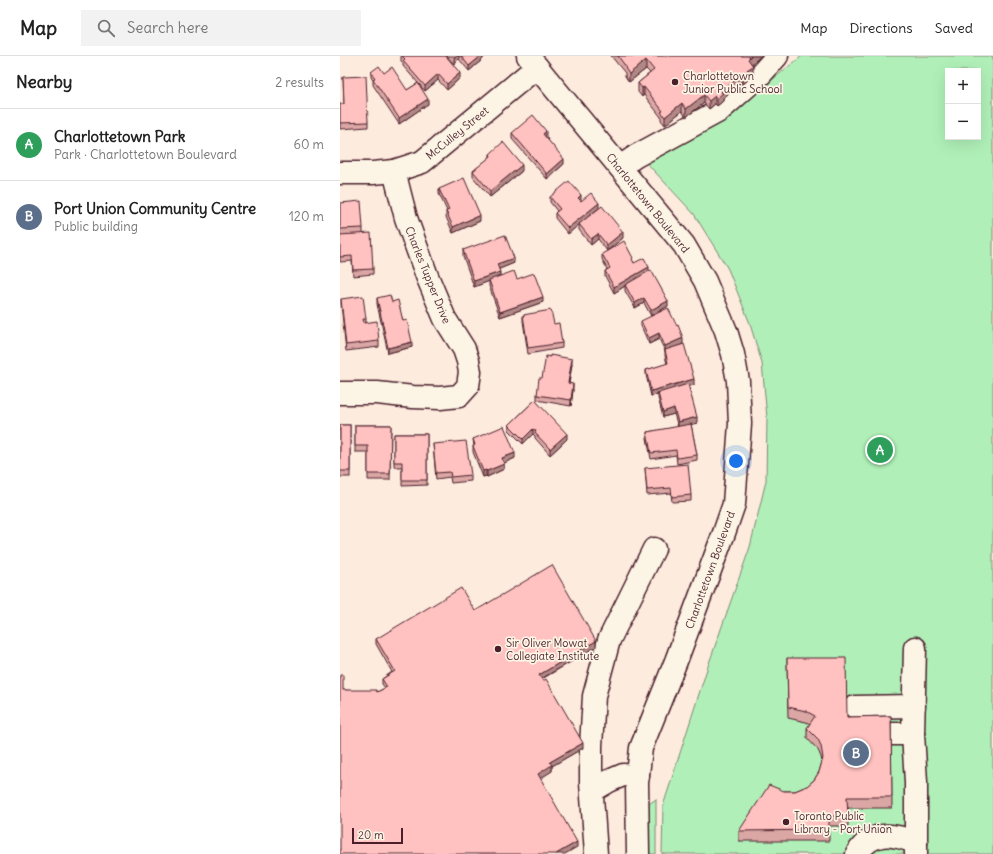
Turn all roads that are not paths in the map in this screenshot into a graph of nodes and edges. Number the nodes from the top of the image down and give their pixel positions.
1 (777, 56) edge
2 (533, 62) edge
3 (620, 167) junction
4 (394, 171) junction
5 (340, 173) edge
6 (340, 393) edge
7 (654, 549) dead end
8 (915, 648) dead end
9 (914, 706) junction
10 (862, 712) dead end
11 (591, 746) junction
12 (630, 775) junction
13 (592, 791) junction
14 (916, 848) edge
15 (596, 854) edge
16 (638, 854) edge
17 (857, 854) edge

1 - 3 street
2 - 3 street, Charlottetown Boulevard
2 - 4 street, McCulley Street
3 - 12 street, Charlottetown Boulevard
4 - 5 street, McCulley Street
4 - 6 street, Charles Tupper Drive
7 - 11 street
8 - 9 street
9 - 10 street
9 - 14 street
11 - 12 street
11 - 13 street
12 - 13 street
12 - 16 street, Charlottetown Boulevard
13 - 15 street
14 - 17 street

